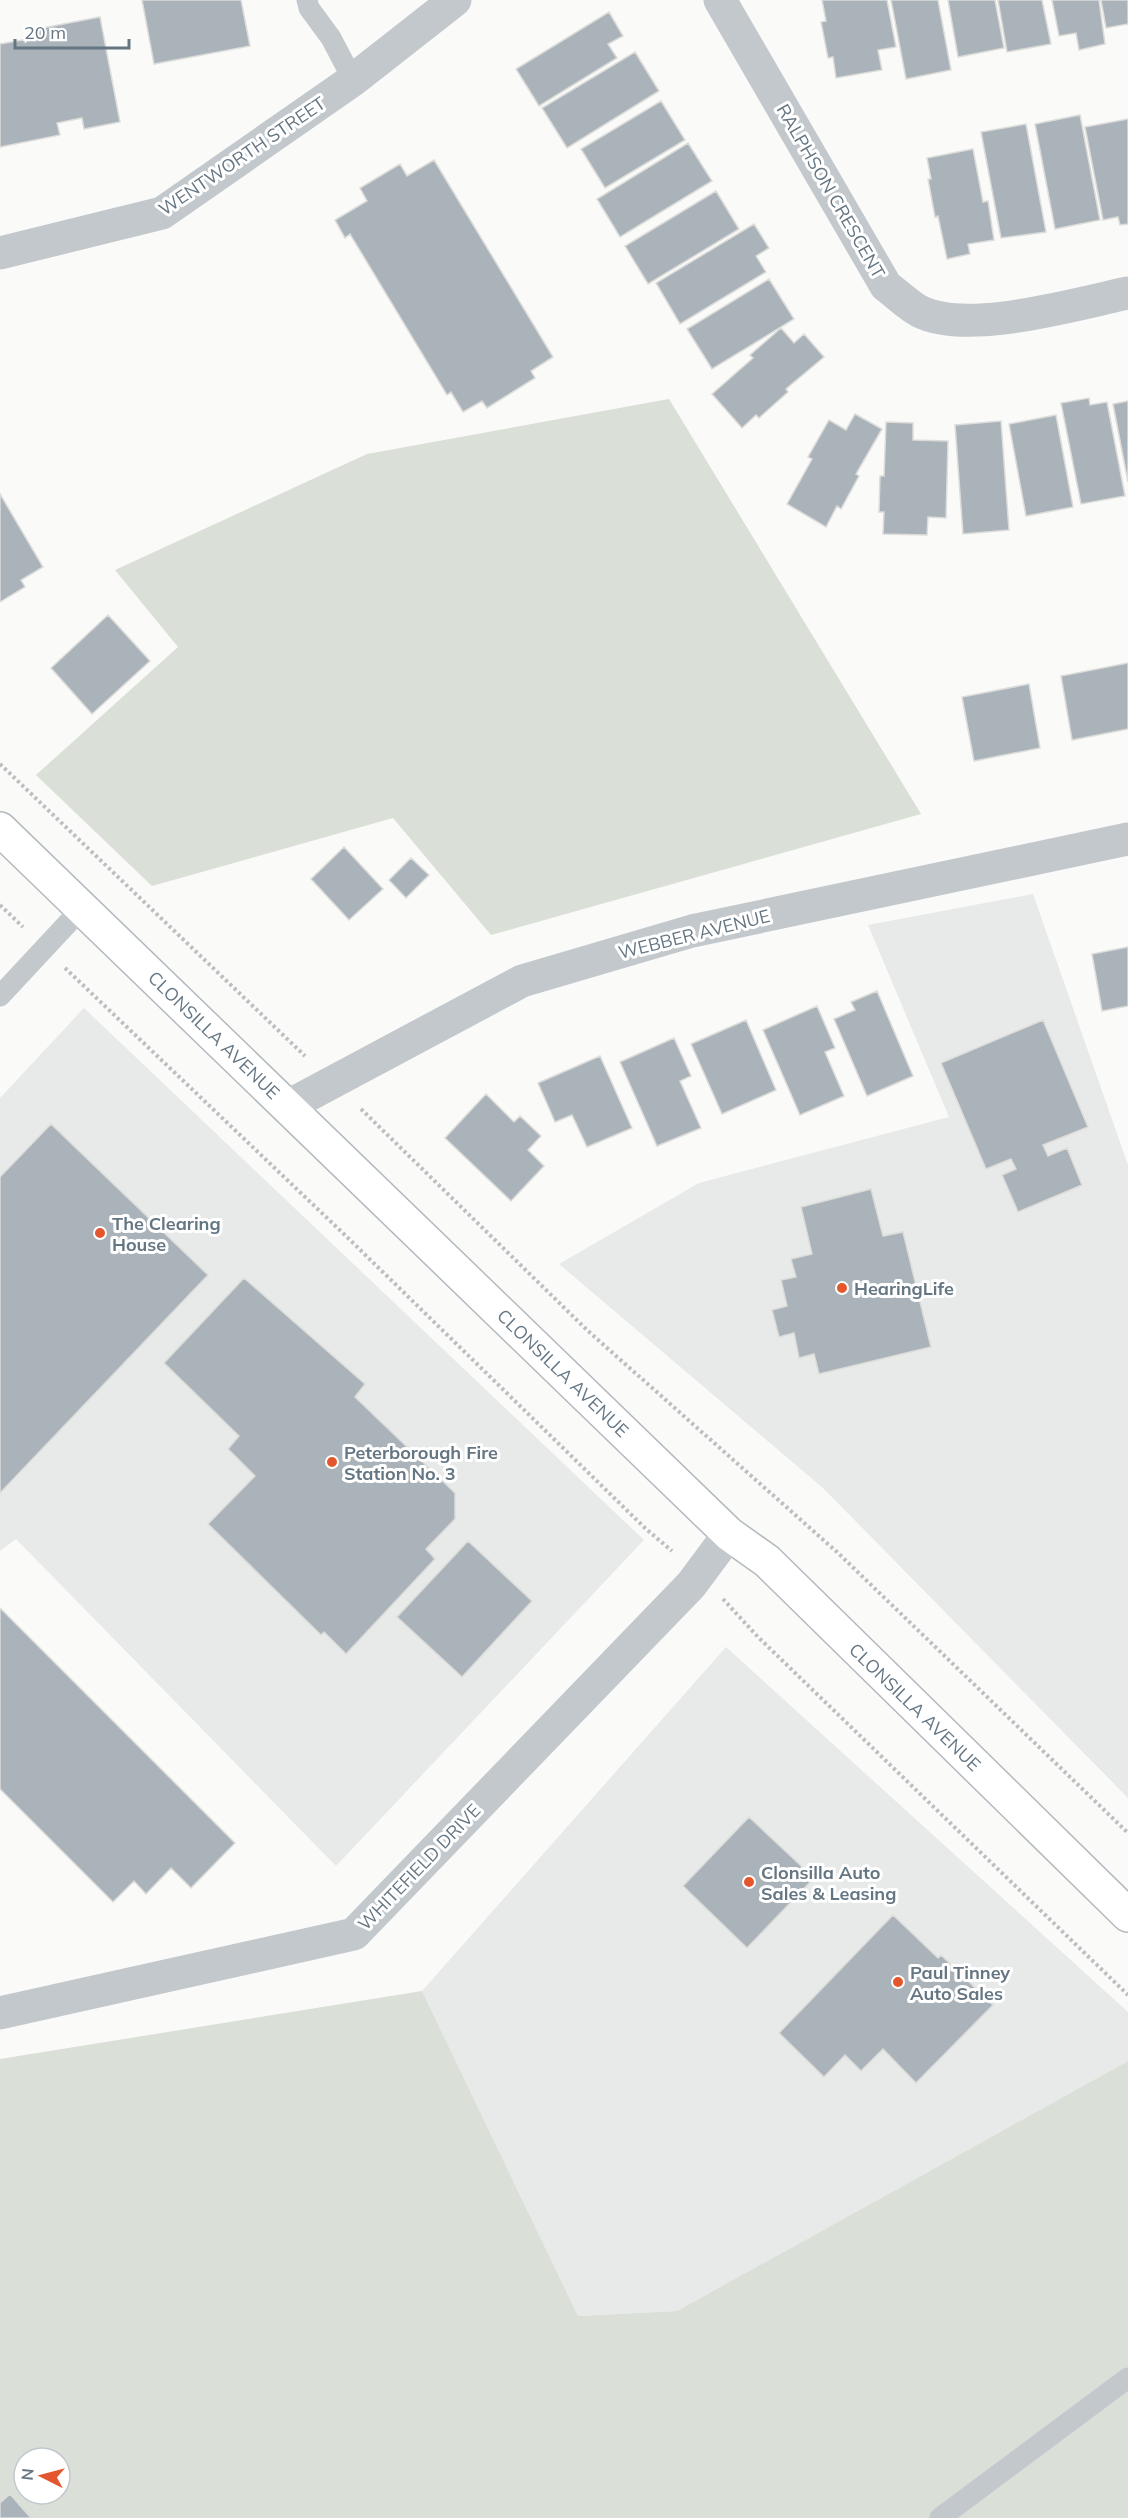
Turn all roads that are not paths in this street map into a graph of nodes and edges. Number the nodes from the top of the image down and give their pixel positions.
1 (307, 0) edge
2 (455, 0) edge
3 (720, 0) edge
4 (353, 80) junction
5 (0, 253) edge
6 (1128, 293) edge
7 (0, 829) edge
8 (1128, 839) edge
9 (82, 908) junction
10 (0, 996) edge
11 (288, 1106) junction
12 (729, 1534) junction
13 (1128, 1915) edge
14 (0, 2013) edge
15 (1128, 2378) edge
16 (940, 2518) edge

1 - 4 lane
2 - 4 street, WENTWORTH STREET
3 - 6 street, RALPHSON CRESCENT
4 - 5 street, WENTWORTH STREET
7 - 9 main road, CLONSILLA AVENUE
8 - 11 street, WEBBER AVENUE
9 - 10 lane
9 - 11 main road, CLONSILLA AVENUE
11 - 12 main road, CLONSILLA AVENUE
12 - 13 main road, CLONSILLA AVENUE
12 - 14 street, WHITEFIELD DRIVE
15 - 16 lane

